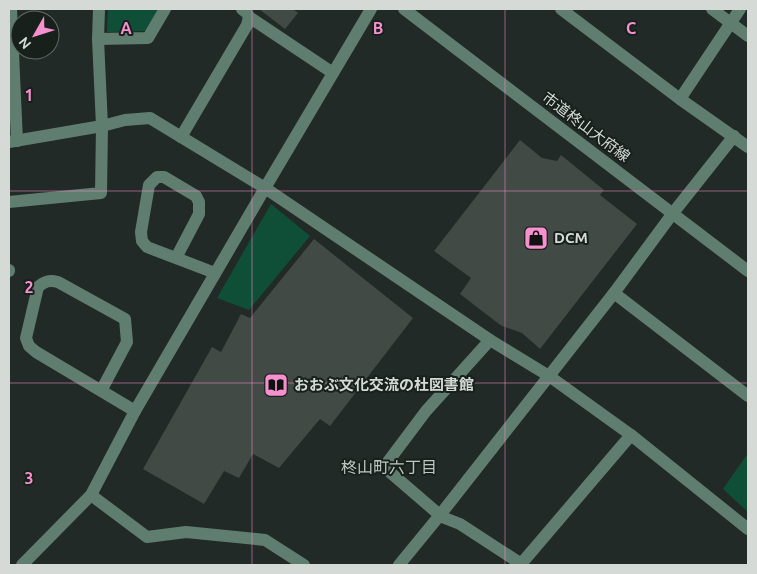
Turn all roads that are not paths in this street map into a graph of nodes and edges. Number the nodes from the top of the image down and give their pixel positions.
1 (11, 9) edge
2 (99, 9) edge
3 (165, 9) edge
4 (371, 9) edge
5 (404, 9) edge
6 (561, 9) edge
7 (712, 9) edge
8 (740, 9) edge
9 (246, 13) edge
10 (731, 22) junction
11 (748, 36) edge
12 (98, 39) junction
13 (333, 73) junction
14 (680, 99) junction
15 (102, 126) junction
16 (734, 136) junction
17 (181, 137) junction
18 (13, 142) edge
19 (748, 147) edge
20 (265, 188) junction
21 (9, 202) edge
22 (673, 213) junction
23 (176, 258) junction
24 (748, 272) edge
25 (215, 273) junction
26 (614, 293) junction
27 (490, 340) junction
28 (549, 376) junction
29 (101, 391) junction
30 (748, 396) edge
31 (135, 412) junction
32 (631, 435) junction
33 (91, 494) junction
34 (440, 515) junction
35 (748, 529) edge
36 (522, 564) edge
37 (22, 565) edge
38 (304, 565) edge
39 (399, 565) edge

1 - 18 street
2 - 12 street
3 - 12 street
4 - 13 street
5 - 22 street, 市道柊山大府線
6 - 14 street
7 - 10 street
8 - 10 street
9 - 13 street
9 - 17 street
10 - 11 street
10 - 14 street
12 - 15 street
13 - 20 street
14 - 16 street
15 - 17 street
15 - 18 street
15 - 21 street
16 - 19 street
16 - 22 street
17 - 20 street
20 - 25 street
20 - 27 street
22 - 24 street, 市道柊山大府線
22 - 26 street
23 - 23 street
23 - 25 street
25 - 31 street
26 - 28 street
26 - 30 street
27 - 28 street
27 - 34 street
28 - 32 street
28 - 34 street
29 - 29 street
29 - 31 street
31 - 33 street
32 - 35 street
32 - 36 street
33 - 37 street
33 - 38 street
34 - 36 street
34 - 39 street

